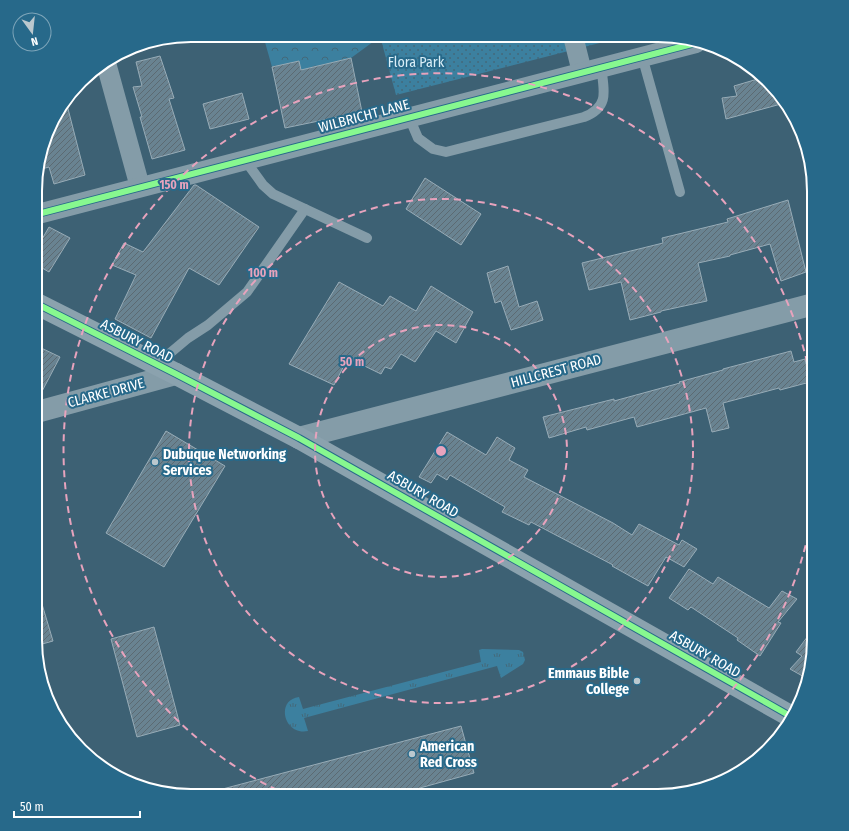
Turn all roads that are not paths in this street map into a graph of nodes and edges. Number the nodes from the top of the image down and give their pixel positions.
1 (576, 42) edge
2 (686, 45) edge
3 (642, 56) junction
4 (107, 68) edge
5 (591, 69) junction
6 (409, 117) junction
7 (245, 160) junction
8 (140, 187) junction
9 (680, 192) dead end
10 (304, 209) junction
11 (42, 213) edge
12 (366, 238) dead end
13 (42, 306) edge
14 (807, 306) edge
15 (157, 364) junction
16 (176, 374) junction
17 (42, 411) edge
18 (299, 438) junction
19 (787, 714) edge

1 - 5 street
2 - 3 street, WILBRICHT LANE
3 - 5 street, WILBRICHT LANE
3 - 9 lane
4 - 8 street
5 - 6 street, WILBRICHT LANE
5 - 6 lane
6 - 7 street, WILBRICHT LANE
7 - 8 street, WILBRICHT LANE
7 - 10 lane
8 - 11 street, WILBRICHT LANE
10 - 12 lane
10 - 15 lane
13 - 15 main road, ASBURY ROAD
14 - 18 street, HILLCREST ROAD
15 - 16 main road, ASBURY ROAD
16 - 17 street, CLARKE DRIVE
16 - 18 main road, ASBURY ROAD
18 - 19 main road, ASBURY ROAD

